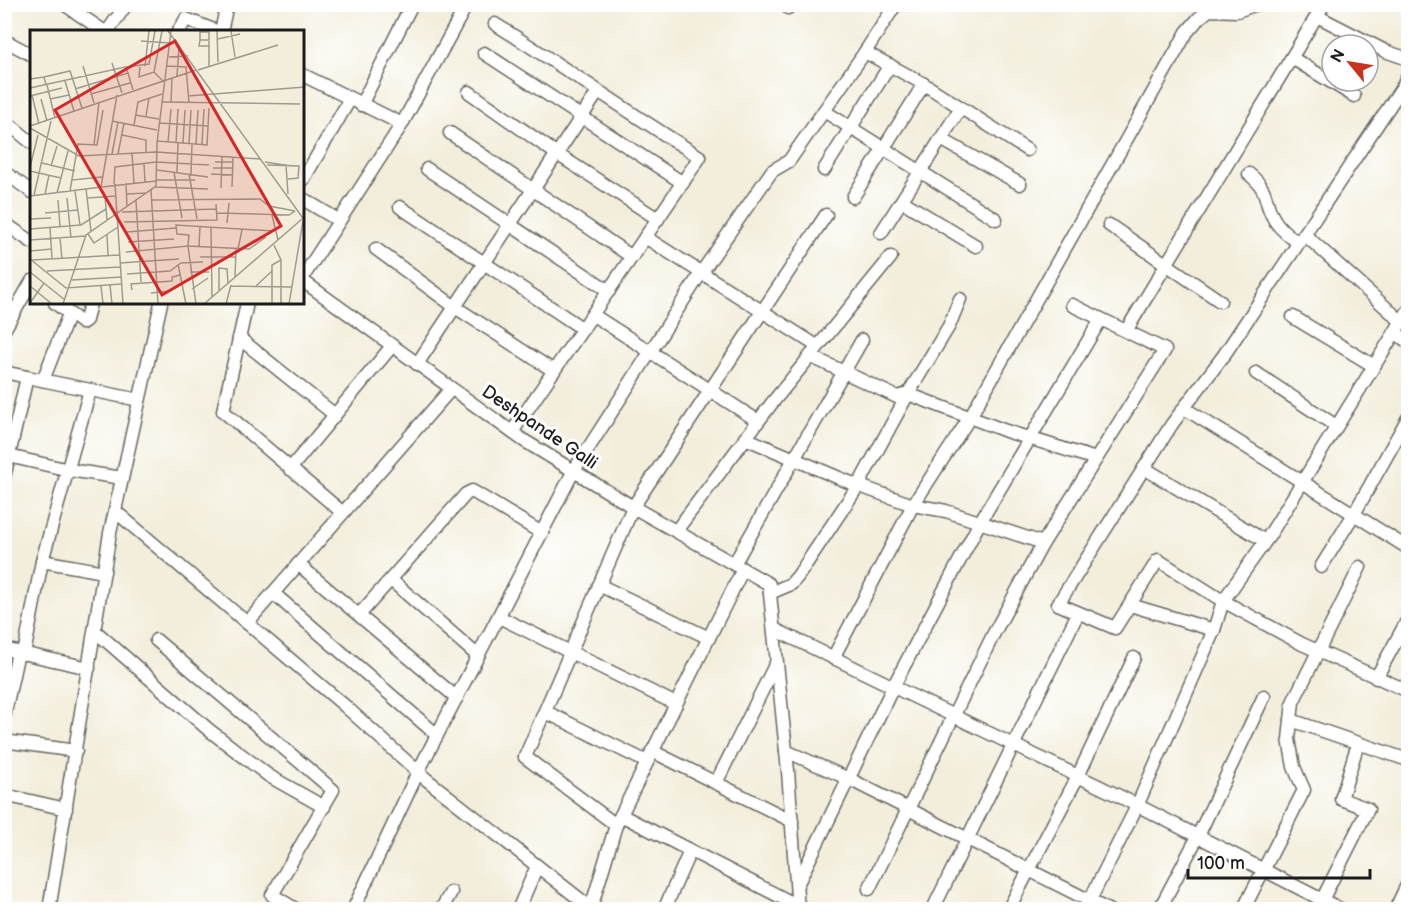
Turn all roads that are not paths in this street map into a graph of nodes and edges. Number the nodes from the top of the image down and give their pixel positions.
1 (64, 4) edge
2 (125, 4) edge
3 (227, 4) edge
4 (412, 4) edge
5 (467, 4) edge
6 (896, 4) edge
7 (1257, 4) edge
8 (1324, 4) edge
9 (1317, 16) junction
10 (495, 24) dead end
11 (103, 30) edge
12 (108, 30) edge
13 (179, 30) edge
14 (215, 30) edge
15 (220, 30) edge
16 (4, 40) edge
17 (865, 52) junction
18 (484, 53) dead end
19 (30, 54) edge
20 (1292, 58) junction
21 (1408, 59) edge
22 (890, 65) junction
23 (1408, 75) edge
24 (304, 76) edge
25 (924, 84) junction
26 (469, 92) dead end
27 (598, 92) junction
28 (1354, 96) dead end
29 (355, 102) junction
30 (960, 109) junction
31 (824, 111) junction
32 (581, 117) junction
33 (4, 120) edge
34 (402, 124) junction
35 (850, 128) junction
36 (450, 133) dead end
37 (941, 139) junction
38 (30, 141) edge
39 (885, 149) junction
40 (1027, 150) dead end
41 (557, 154) junction
42 (427, 169) dead end
43 (824, 170) dead end
44 (4, 172) edge
45 (920, 173) junction
46 (1249, 174) dead end
47 (304, 178) edge
48 (683, 183) junction
49 (1020, 184) dead end
50 (30, 191) edge
51 (532, 191) junction
52 (853, 197) dead end
53 (304, 200) edge
54 (902, 201) junction
55 (400, 207) dead end
56 (826, 215) dead end
57 (658, 219) junction
58 (996, 219) dead end
59 (338, 220) junction
60 (4, 223) edge
61 (510, 225) junction
62 (1108, 225) dead end
63 (881, 233) dead end
64 (645, 237) junction
65 (1301, 239) junction
66 (30, 242) edge
67 (976, 246) dead end
68 (376, 249) dead end
69 (632, 257) junction
70 (891, 257) dead end
71 (484, 263) junction
72 (1166, 264) junction
73 (701, 273) junction
74 (304, 277) edge
75 (304, 280) edge
76 (30, 285) edge
77 (609, 291) junction
78 (960, 299) dead end
79 (1220, 301) dead end
80 (56, 304) edge
81 (90, 304) edge
82 (161, 304) edge
83 (247, 304) edge
84 (1072, 305) dead end
85 (455, 307) junction
86 (761, 311) junction
87 (69, 314) junction
88 (593, 315) junction
89 (1293, 317) dead end
90 (1101, 319) junction
91 (1402, 322) edge
92 (584, 329) junction
93 (4, 330) edge
94 (1126, 331) junction
95 (239, 338) junction
96 (862, 340) dead end
97 (1408, 342) edge
98 (392, 346) junction
99 (813, 351) junction
100 (650, 353) junction
101 (417, 364) junction
102 (1374, 366) junction
103 (554, 371) junction
104 (4, 372) edge
105 (844, 372) junction
106 (1256, 373) dead end
107 (27, 377) junction
108 (42, 380) junction
109 (451, 389) junction
110 (90, 390) junction
111 (708, 390) junction
112 (908, 394) junction
113 (139, 400) junction
114 (1184, 408) junction
115 (335, 415) junction
116 (970, 417) junction
117 (1408, 418) edge
118 (758, 422) junction
119 (1336, 426) junction
120 (512, 432) junction
121 (745, 438) junction
122 (1030, 438) junction
123 (7, 456) edge
124 (794, 459) junction
125 (1096, 459) junction
126 (1144, 468) junction
127 (290, 469) junction
128 (69, 470) junction
129 (573, 472) junction
130 (4, 477) edge
131 (122, 478) junction
132 (1302, 482) junction
133 (858, 486) junction
134 (913, 505) junction
135 (633, 507) junction
136 (115, 511) junction
137 (343, 513) junction
138 (1354, 514) junction
139 (980, 522) junction
140 (676, 531) junction
141 (542, 533) junction
142 (1265, 541) junction
143 (1043, 543) junction
144 (1408, 548) edge
145 (42, 561) junction
146 (298, 564) junction
147 (739, 567) junction
148 (1321, 567) dead end
149 (1360, 567) dead end
150 (104, 572) junction
151 (391, 580) junction
152 (600, 585) junction
153 (769, 589) junction
154 (273, 593) junction
155 (1222, 601) junction
156 (1130, 605) junction
157 (1078, 613) junction
158 (359, 615) junction
159 (498, 617) junction
160 (1408, 619) edge
161 (247, 623) junction
162 (774, 629) junction
163 (1214, 630) junction
164 (95, 631) junction
165 (709, 638) junction
166 (156, 640) dead end
167 (4, 649) edge
168 (1317, 651) junction
169 (571, 652) junction
170 (21, 653) junction
171 (478, 656) junction
172 (833, 658) junction
173 (1134, 658) dead end
174 (777, 662) junction
175 (89, 668) junction
176 (1376, 678) junction
177 (893, 687) junction
178 (1408, 690) edge
179 (1264, 696) dead end
180 (457, 698) junction
181 (676, 704) junction
182 (546, 711) junction
183 (4, 717) edge
184 (954, 717) junction
185 (1291, 720) junction
186 (437, 735) junction
187 (4, 741) edge
188 (1358, 743) junction
189 (1012, 745) junction
190 (76, 751) junction
191 (786, 751) junction
192 (650, 757) junction
193 (1408, 760) edge
194 (418, 772) junction
195 (1078, 776) junction
196 (849, 779) junction
197 (716, 783) junction
198 (4, 795) edge
199 (1137, 806) junction
200 (324, 807) junction
201 (66, 809) junction
202 (908, 809) junction
203 (618, 820) junction
204 (792, 821) junction
205 (1198, 836) junction
206 (967, 839) junction
207 (690, 851) junction
208 (537, 866) junction
209 (1263, 869) junction
210 (1028, 870) junction
211 (1408, 883) edge
212 (796, 885) junction
213 (869, 889) dead end
214 (451, 892) dead end
215 (1320, 904) edge
216 (1088, 905) edge
217 (934, 907) dead end
218 (800, 908) edge
219 (49, 909) edge
220 (297, 909) edge
221 (353, 909) edge
222 (441, 909) edge
223 (518, 909) edge
224 (590, 909) edge
225 (664, 909) edge
226 (1008, 909) edge
227 (1108, 909) edge
228 (1159, 909) edge
229 (1243, 909) edge
230 (1342, 909) edge
231 (1395, 909) edge

1 - 11 street
2 - 12 street
3 - 15 street
4 - 29 street
5 - 34 street
6 - 17 street
7 - 116 street
8 - 9 street
9 - 20 street
9 - 21 street
10 - 27 street
13 - 14 street
16 - 19 street
17 - 22 street
17 - 31 street
18 - 32 street
20 - 28 street
20 - 72 street
22 - 25 street
22 - 35 street
23 - 65 street
24 - 29 street
25 - 30 street
25 - 39 street
26 - 41 street
27 - 32 street
27 - 48 street
29 - 34 street
29 - 47 street
30 - 37 street
30 - 40 street
31 - 35 street
31 - 73 street
32 - 41 street
32 - 48 street
33 - 38 street
34 - 59 street
35 - 39 street
35 - 43 street
36 - 51 street
37 - 45 street
37 - 49 street
39 - 45 street
39 - 52 street
41 - 51 street
41 - 57 street
42 - 61 street
44 - 50 street
45 - 54 street
45 - 58 street
46 - 65 street
48 - 57 street
51 - 61 street
51 - 69 street
53 - 59 street
54 - 63 street
54 - 67 street
55 - 71 street
56 - 86 street
57 - 64 street
59 - 74 street
60 - 66 street
61 - 71 street
61 - 77 street
62 - 72 street
64 - 69 street
64 - 73 street
65 - 91 street
65 - 114 street
68 - 85 street
69 - 77 street
70 - 99 street
71 - 85 street
71 - 92 street
72 - 79 street
72 - 94 street
73 - 86 street
73 - 100 street
75 - 98 street, Deshpande Galli
76 - 93 street
77 - 88 street
78 - 112 street
80 - 87 street
81 - 87 street
82 - 113 street
83 - 95 street
84 - 90 street
85 - 101 street
85 - 103 street
86 - 99 street
86 - 111 street
87 - 108 street
88 - 92 street
88 - 100 street
89 - 102 street
90 - 94 street
90 - 122 street
91 - 97 street
91 - 102 street
92 - 103 street
94 - 125 street
95 - 115 street
95 - 127 street
96 - 105 street
98 - 101 street, Deshpande Galli
98 - 115 street
99 - 105 street
99 - 118 street
100 - 111 street
100 - 129 street
101 - 109 street, Deshpande Galli
102 - 119 street
103 - 120 street
104 - 107 street
105 - 112 street
105 - 124 street
106 - 119 street
107 - 108 street
107 - 123 street
108 - 110 street
109 - 120 street, Deshpande Galli
109 - 137 street
110 - 113 street
110 - 128 street
111 - 118 street
111 - 135 street
112 - 116 street
112 - 133 street
113 - 131 street
114 - 126 street
114 - 132 street
115 - 127 street
116 - 122 street
116 - 134 street
117 - 138 street
118 - 121 street
119 - 132 street
120 - 129 street, Deshpande Galli
121 - 124 street
121 - 140 street
122 - 125 street
122 - 139 street
123 - 128 street
123 - 130 street
124 - 133 street
124 - 147 street
125 - 143 street
126 - 142 street
126 - 157 street
127 - 137 street
128 - 131 street
128 - 145 street
129 - 135 street, Deshpande Galli
129 - 141 street
131 - 136 street
132 - 138 street
132 - 142 street
133 - 134 street
133 - 153 street
134 - 139 street
134 - 172 street
135 - 140 street, Deshpande Galli
135 - 152 street
136 - 150 street
136 - 161 street
137 - 146 street
138 - 144 street
138 - 148 street
139 - 143 street
139 - 177 street
140 - 147 street, Deshpande Galli
141 - 151 street
141 - 159 street
142 - 155 street
143 - 184 street
145 - 150 street
145 - 170 street
146 - 154 street
146 - 158 street
147 - 153 street, Deshpande Galli
147 - 165 street
149 - 168 street
150 - 164 street
151 - 158 street
151 - 171 street
152 - 165 street
152 - 169 street
153 - 162 street
154 - 161 street
154 - 186 street
155 - 156 street
155 - 163 street
155 - 168 street
156 - 157 street
156 - 163 street
157 - 189 street
158 - 180 street
159 - 169 street
159 - 171 street
160 - 176 street
161 - 194 street
162 - 172 street
162 - 174 street
163 - 199 street
164 - 175 street
164 - 200 street
165 - 181 street
166 - 200 street
167 - 170 street
168 - 176 street
168 - 185 street
169 - 181 street
169 - 182 street
170 - 175 street
170 - 183 street
171 - 180 street
172 - 177 street
173 - 195 street
174 - 191 street
174 - 197 street
175 - 190 street
176 - 178 street
177 - 184 street
177 - 196 street
179 - 205 street
180 - 186 street
181 - 192 street
182 - 192 street
182 - 203 street
184 - 189 street
184 - 202 street
185 - 188 street
185 - 209 street
186 - 194 street
187 - 190 street
188 - 193 street
188 - 215 street
189 - 195 street
189 - 206 street
190 - 201 street
191 - 196 street
191 - 204 street
192 - 197 street
192 - 203 street
194 - 208 street
194 - 221 street
195 - 199 street
195 - 210 street
196 - 202 street
196 - 212 street
197 - 204 street
198 - 201 street
199 - 205 street
199 - 216 street
200 - 220 street
201 - 219 street
202 - 206 street
202 - 213 street
203 - 207 street
203 - 224 street
204 - 212 street
205 - 209 street
205 - 228 street
206 - 210 street
206 - 217 street
207 - 218 street
207 - 225 street
208 - 223 street
208 - 224 street
209 - 215 street
209 - 229 street
210 - 216 street
210 - 226 street
211 - 231 street
212 - 218 street
214 - 222 street
215 - 230 street
216 - 227 street

